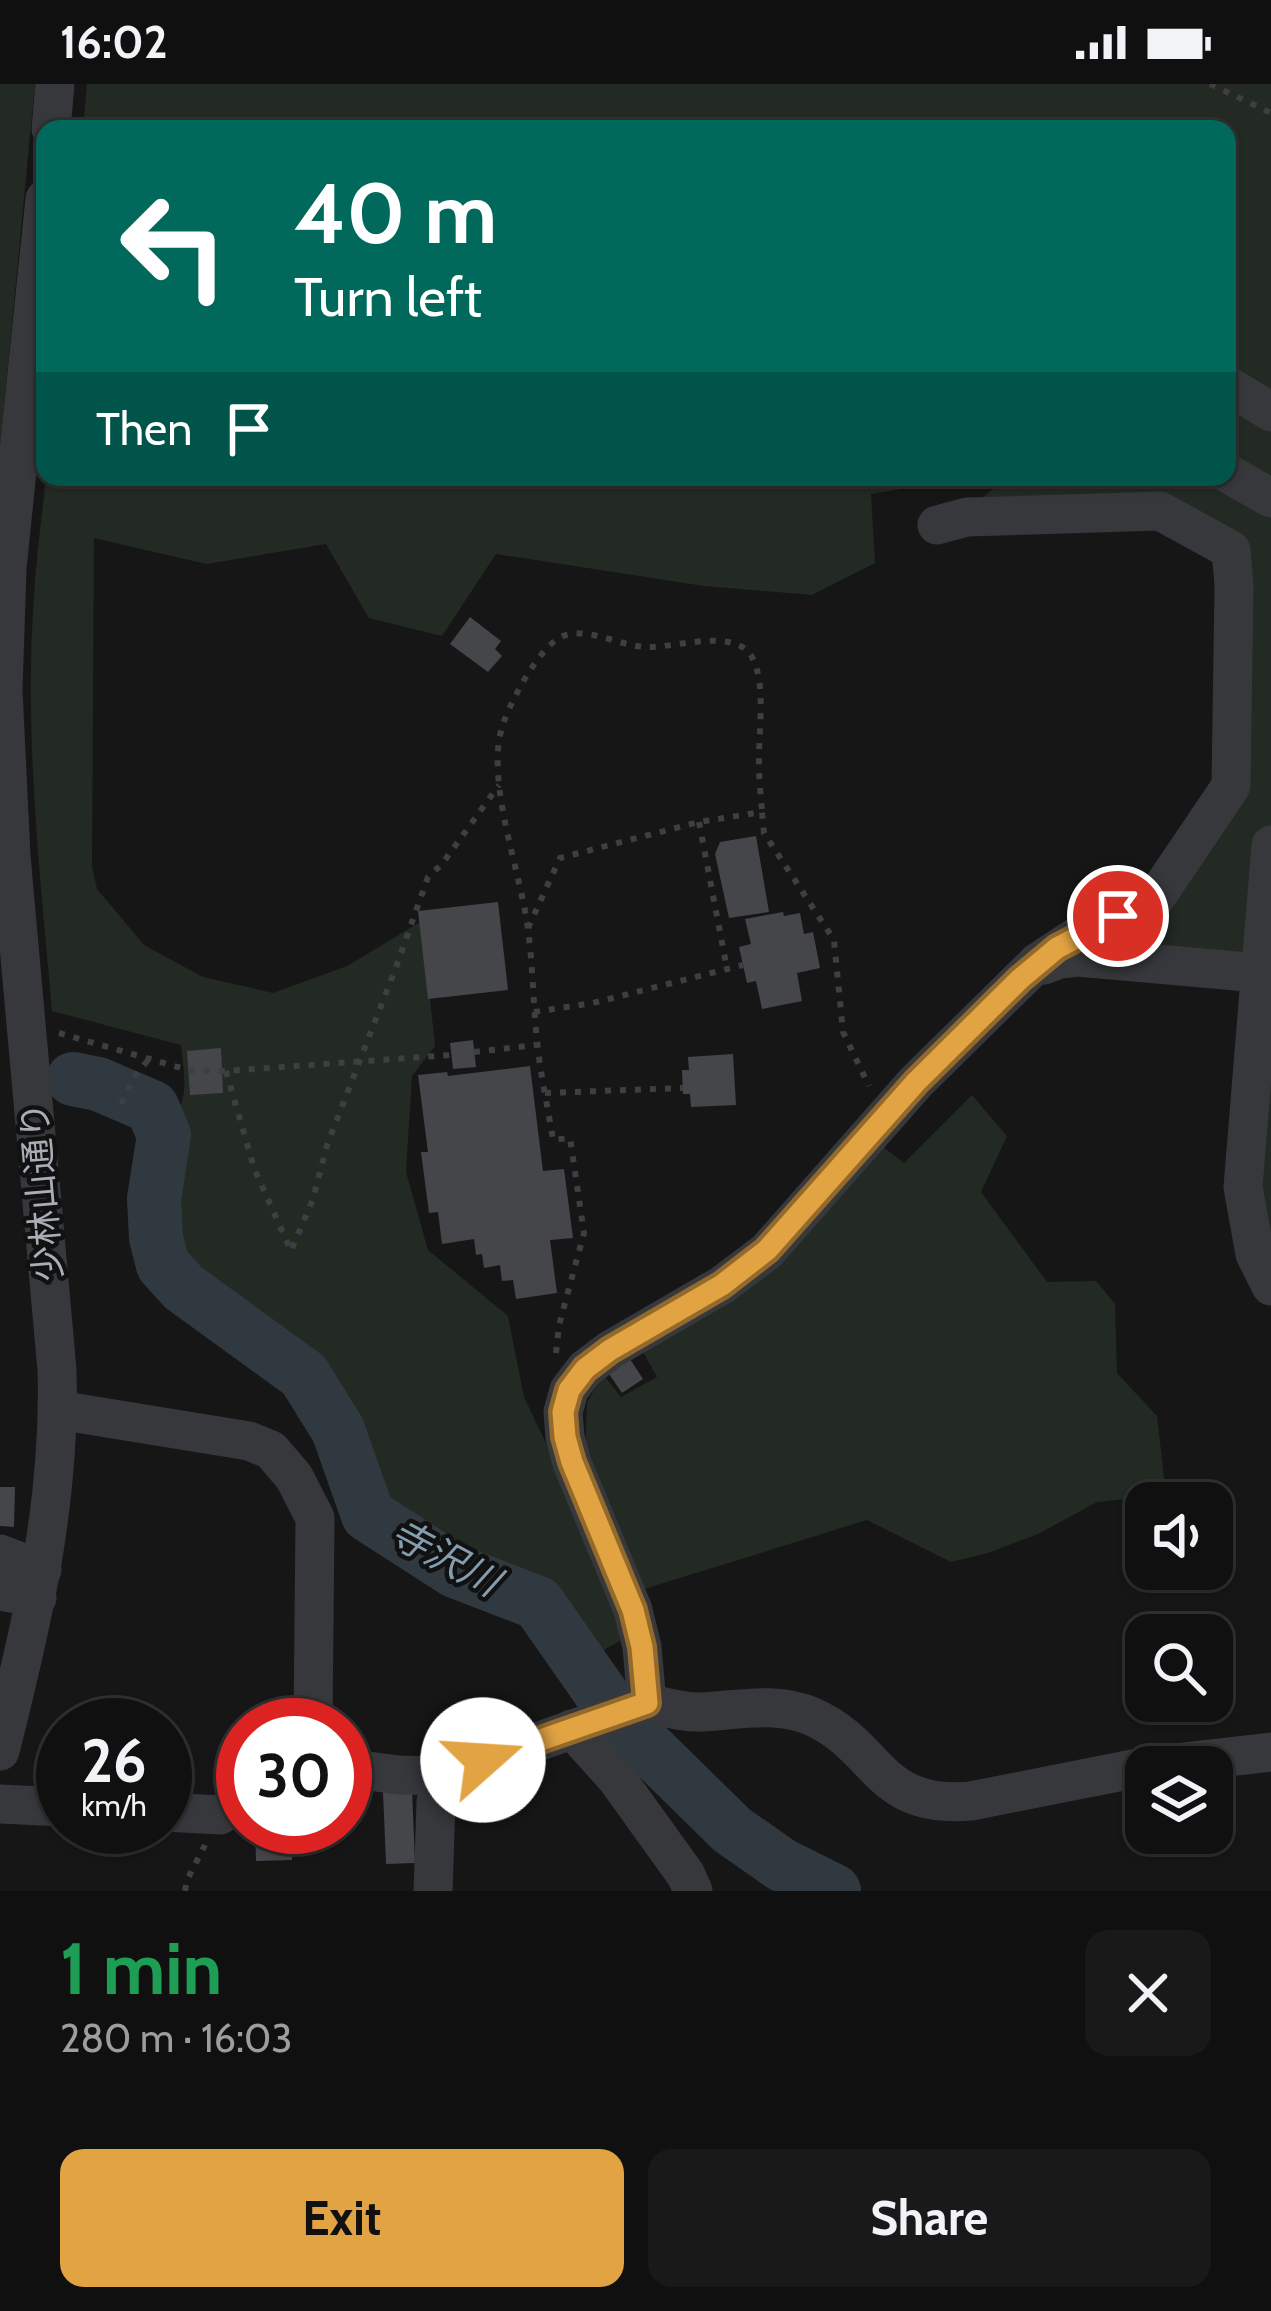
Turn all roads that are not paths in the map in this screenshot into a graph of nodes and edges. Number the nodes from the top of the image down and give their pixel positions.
1 (55, 84) edge
2 (52, 120) edge
3 (36, 295) edge
4 (1236, 391) edge
5 (1271, 412) edge
6 (1236, 478) edge
7 (1271, 498) edge
8 (937, 525) dead end
9 (1270, 847) edge
10 (1259, 973) junction
11 (1020, 979) junction
12 (1271, 1286) edge
13 (58, 1411) junction
14 (0, 1554) edge
15 (26, 1586) edge
16 (313, 1698) edge
17 (641, 1705) junction
18 (581, 1726) junction
19 (0, 1751) edge
20 (1271, 1753) edge
21 (372, 1772) edge
22 (441, 1776) junction
23 (0, 1804) edge
24 (36, 1806) edge
25 (433, 1891) edge
26 (692, 1891) edge

1 - 2 street
3 - 13 street, 少林山通り
4 - 5 street
6 - 7 street
8 - 11 street
9 - 10 street
10 - 11 street
10 - 12 street
11 - 17 street
13 - 15 street, 少林山通り
13 - 16 street
14 - 15 street
15 - 19 street, 少林山通り
17 - 18 street
17 - 20 street
18 - 22 street
18 - 26 street
21 - 22 street
22 - 25 street
23 - 24 street

